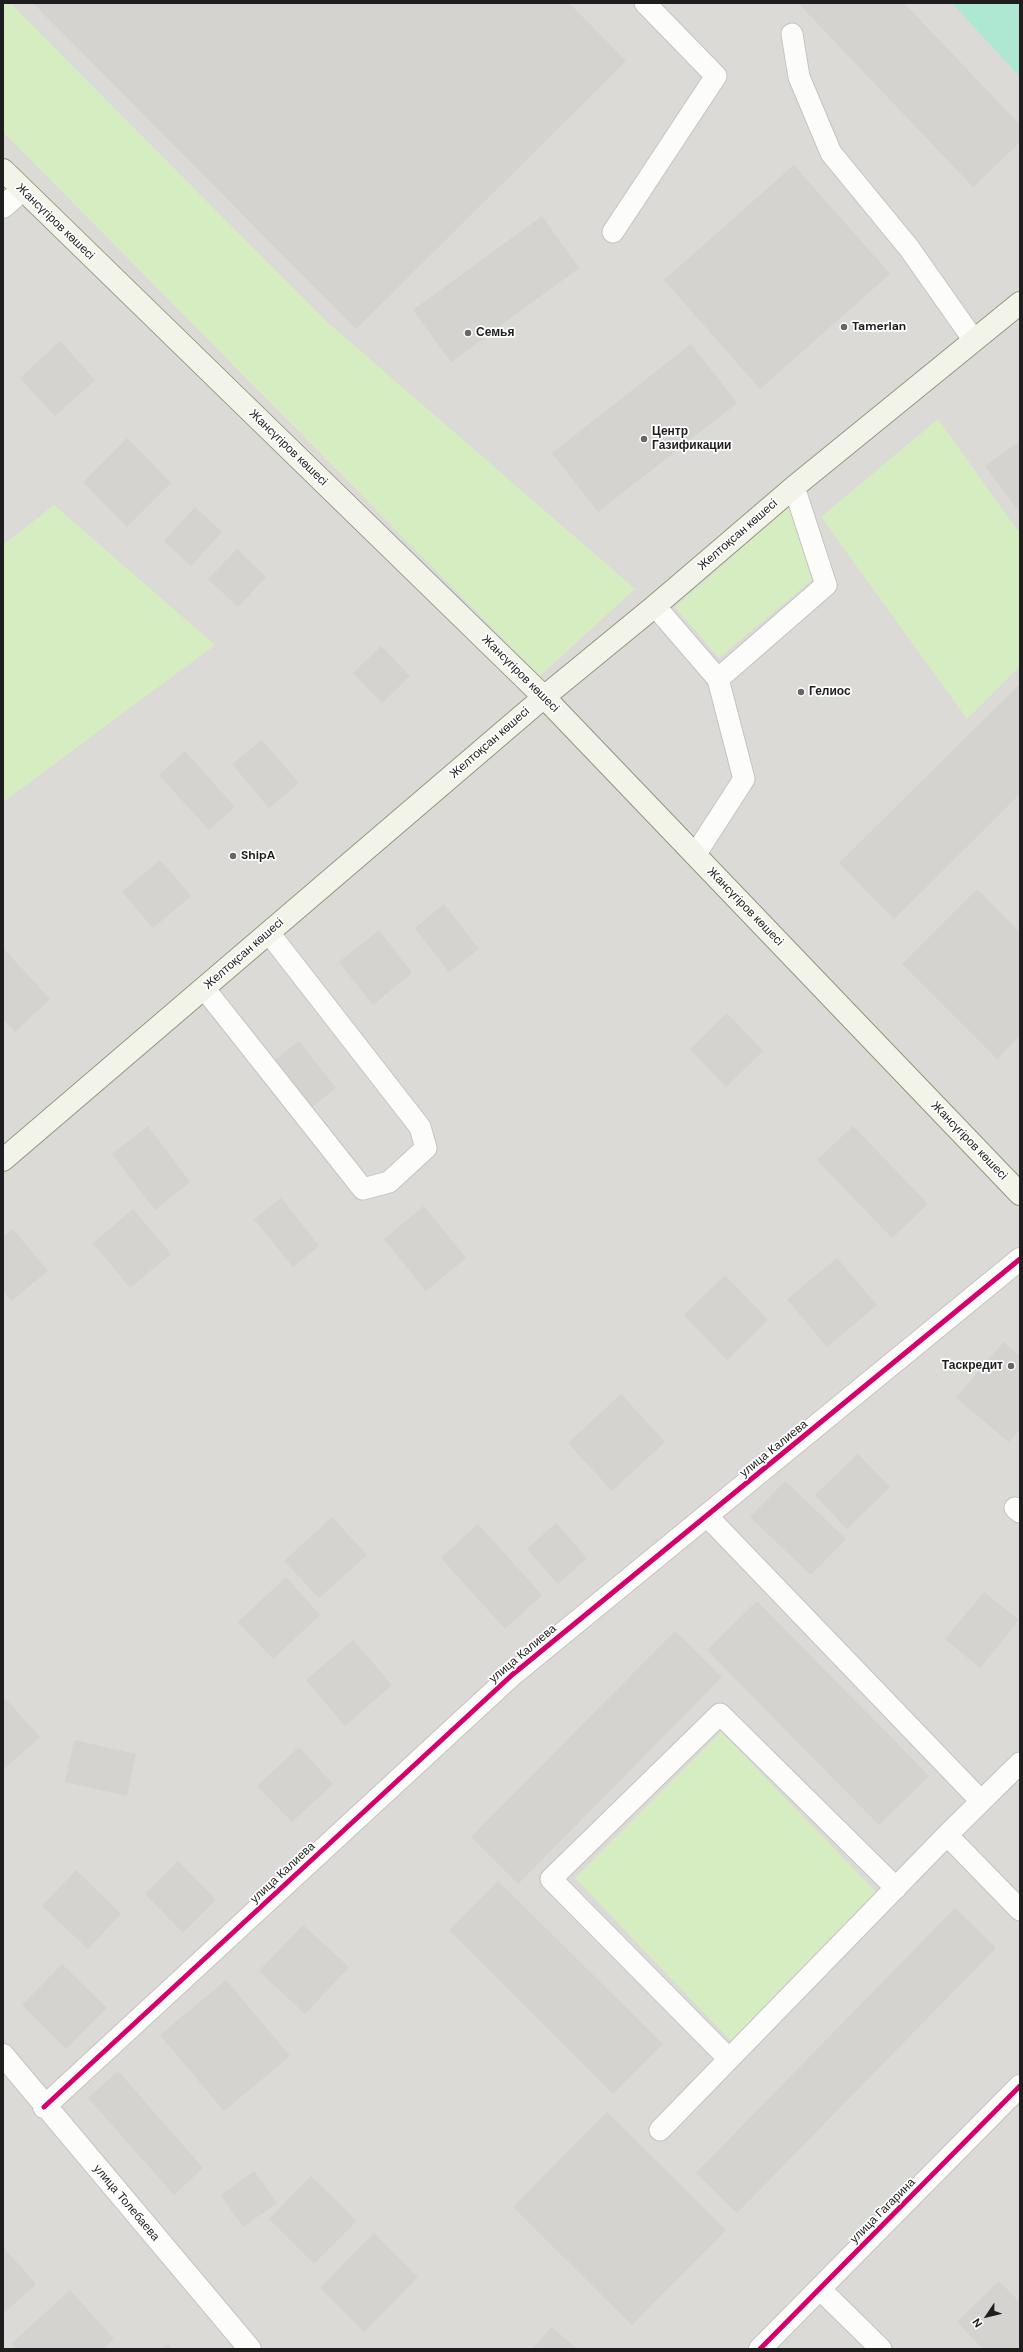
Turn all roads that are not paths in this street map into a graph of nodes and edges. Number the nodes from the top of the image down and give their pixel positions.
1 (645, 3) edge
2 (792, 34) dead end
3 (3, 170) edge
4 (22, 190) junction
5 (3, 207) edge
6 (613, 232) dead end
7 (1020, 302) edge
8 (973, 340) junction
9 (794, 487) junction
10 (656, 606) junction
11 (718, 679) junction
12 (544, 697) junction
13 (695, 855) junction
14 (269, 933) junction
15 (204, 988) junction
16 (3, 1160) edge
17 (1020, 1194) edge
18 (1020, 1259) edge
19 (707, 1516) junction
20 (1020, 1763) edge
21 (981, 1801) junction
22 (947, 1836) junction
23 (896, 1888) junction
24 (1020, 1910) edge
25 (3, 2055) edge
26 (729, 2059) junction
27 (1020, 2086) edge
28 (44, 2107) junction
29 (660, 2130) dead end
30 (820, 2289) junction
31 (250, 2349) edge
32 (760, 2349) edge
33 (881, 2349) edge

1 - 6 lane
2 - 8 lane
3 - 4 main road, Жансүгіров көшесі
4 - 5 street
4 - 12 main road, Жансүгіров көшесі
7 - 8 main road, Желтоқсан көшесі
8 - 9 main road, Желтоқсан көшесі
9 - 10 main road, Желтоқсан көшесі
9 - 11 lane
10 - 11 lane
10 - 12 main road, Желтоқсан көшесі
11 - 13 lane
12 - 13 main road, Жансүгіров көшесі
12 - 14 main road, Желтоқсан көшесі
13 - 17 main road, Жансүгіров көшесі
14 - 15 main road, Желтоқсан көшесі
14 - 15 lane
15 - 16 main road, Желтоқсан көшесі
18 - 19 street, улица Калиева
19 - 21 lane
19 - 28 street, улица Калиева
20 - 21 lane
21 - 22 lane
22 - 23 lane
22 - 24 lane
23 - 26 lane
23 - 26 lane
25 - 28 street, улица Толебаева
26 - 29 lane
27 - 30 street, улица Гагарина
28 - 31 street, улица Толебаева
30 - 32 street, улица Гагарина
30 - 33 lane

